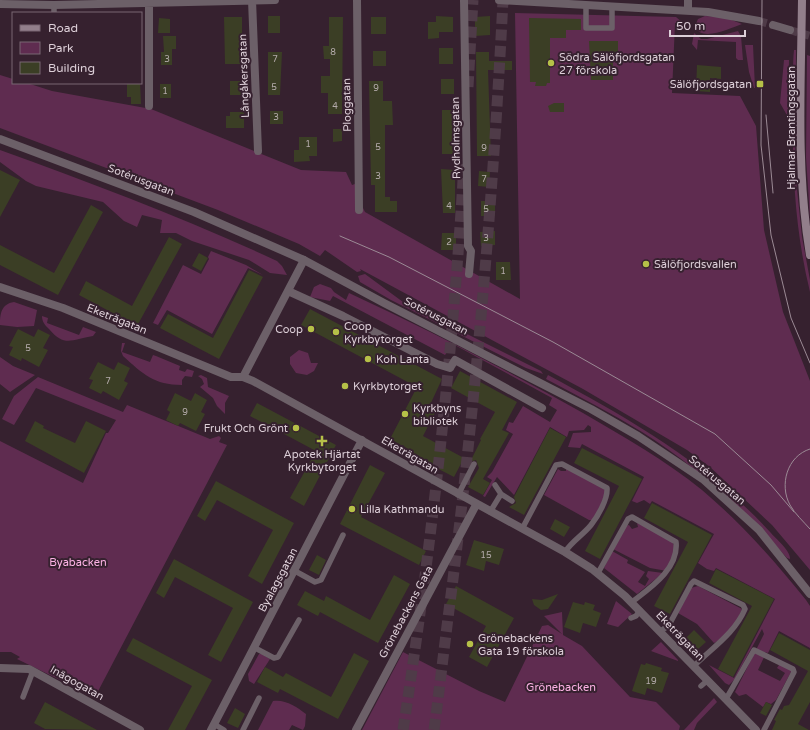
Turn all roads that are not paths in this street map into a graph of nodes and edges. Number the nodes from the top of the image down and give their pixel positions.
1 (252, 0) edge
2 (275, 0) edge
3 (357, 0) edge
4 (464, 0) edge
5 (499, 0) edge
6 (688, 0) edge
7 (802, 0) edge
8 (17, 2) edge
9 (149, 3) junction
10 (0, 4) edge
11 (586, 6) junction
12 (612, 7) junction
13 (54, 9) edge
14 (688, 10) junction
15 (759, 21) tunnel mouth
16 (773, 25) tunnel mouth
17 (790, 30) tunnel mouth
18 (149, 106) dead end
19 (0, 139) edge
20 (258, 150) dead end
21 (359, 210) dead end
22 (810, 255) edge
23 (304, 260) junction
24 (470, 274) dead end
25 (1, 290) edge
26 (288, 291) junction
27 (243, 377) junction
28 (542, 408) dead end
29 (362, 440) junction
30 (474, 464) dead end
31 (495, 485) dead end
32 (501, 494) junction
33 (458, 495) junction
34 (512, 501) dead end
35 (476, 505) junction
36 (490, 512) junction
37 (522, 529) junction
38 (343, 535) dead end
39 (565, 552) junction
40 (295, 571) junction
41 (598, 573) junction
42 (810, 594) edge
43 (632, 602) junction
44 (640, 610) junction
45 (632, 618) dead end
46 (299, 620) dead end
47 (661, 631) junction
48 (255, 648) junction
49 (694, 666) junction
50 (0, 668) edge
51 (32, 671) junction
52 (23, 697) dead end
53 (259, 698) dead end
54 (726, 699) junction
55 (212, 727) edge
56 (140, 730) edge
57 (224, 730) edge
58 (243, 730) edge
59 (356, 730) edge
60 (756, 730) edge
61 (764, 730) edge

1 - 2 street
1 - 9 street
1 - 20 street, Långåkersgatan
3 - 21 street, Ploggatan
4 - 24 street, Rydholmsgatan
5 - 11 street
6 - 14 street
7 - 22 main road, Hjalmar Brantingsgatan
8 - 10 street
8 - 13 street
9 - 13 street
9 - 18 street
11 - 12 street
11 - 12 lane
12 - 14 street
14 - 15 street
16 - 17 street
19 - 23 street, Sotérusgatan
23 - 26 street
23 - 42 street, Sotérusgatan
25 - 27 street, Eketrägatan
26 - 27 street
26 - 28 street
27 - 29 street, Eketrägatan
29 - 33 street, Eketrägatan
29 - 40 street, Byalagsgatan
30 - 33 lane
31 - 32 lane
32 - 34 lane
32 - 36 lane
33 - 35 street, Eketrägatan
35 - 36 street, Eketrägatan
35 - 59 street, Grönebackens Gata
36 - 37 street, Eketrägatan
37 - 39 street, Eketrägatan
37 - 39 lane
38 - 40 lane
39 - 41 street, Eketrägatan
40 - 48 street, Byalagsgatan
41 - 43 street, Eketrägatan
41 - 43 lane
43 - 44 street, Eketrägatan
44 - 45 lane
44 - 47 street, Eketrägatan
46 - 48 lane
47 - 49 street, Eketrägatan
47 - 49 lane
48 - 55 street, Byalagsgatan
49 - 54 street, Eketrägatan
50 - 51 street, Inägogatan
51 - 52 lane
51 - 56 street, Inägogatan
53 - 58 lane
54 - 60 street, Eketrägatan
54 - 61 lane
55 - 57 lane

